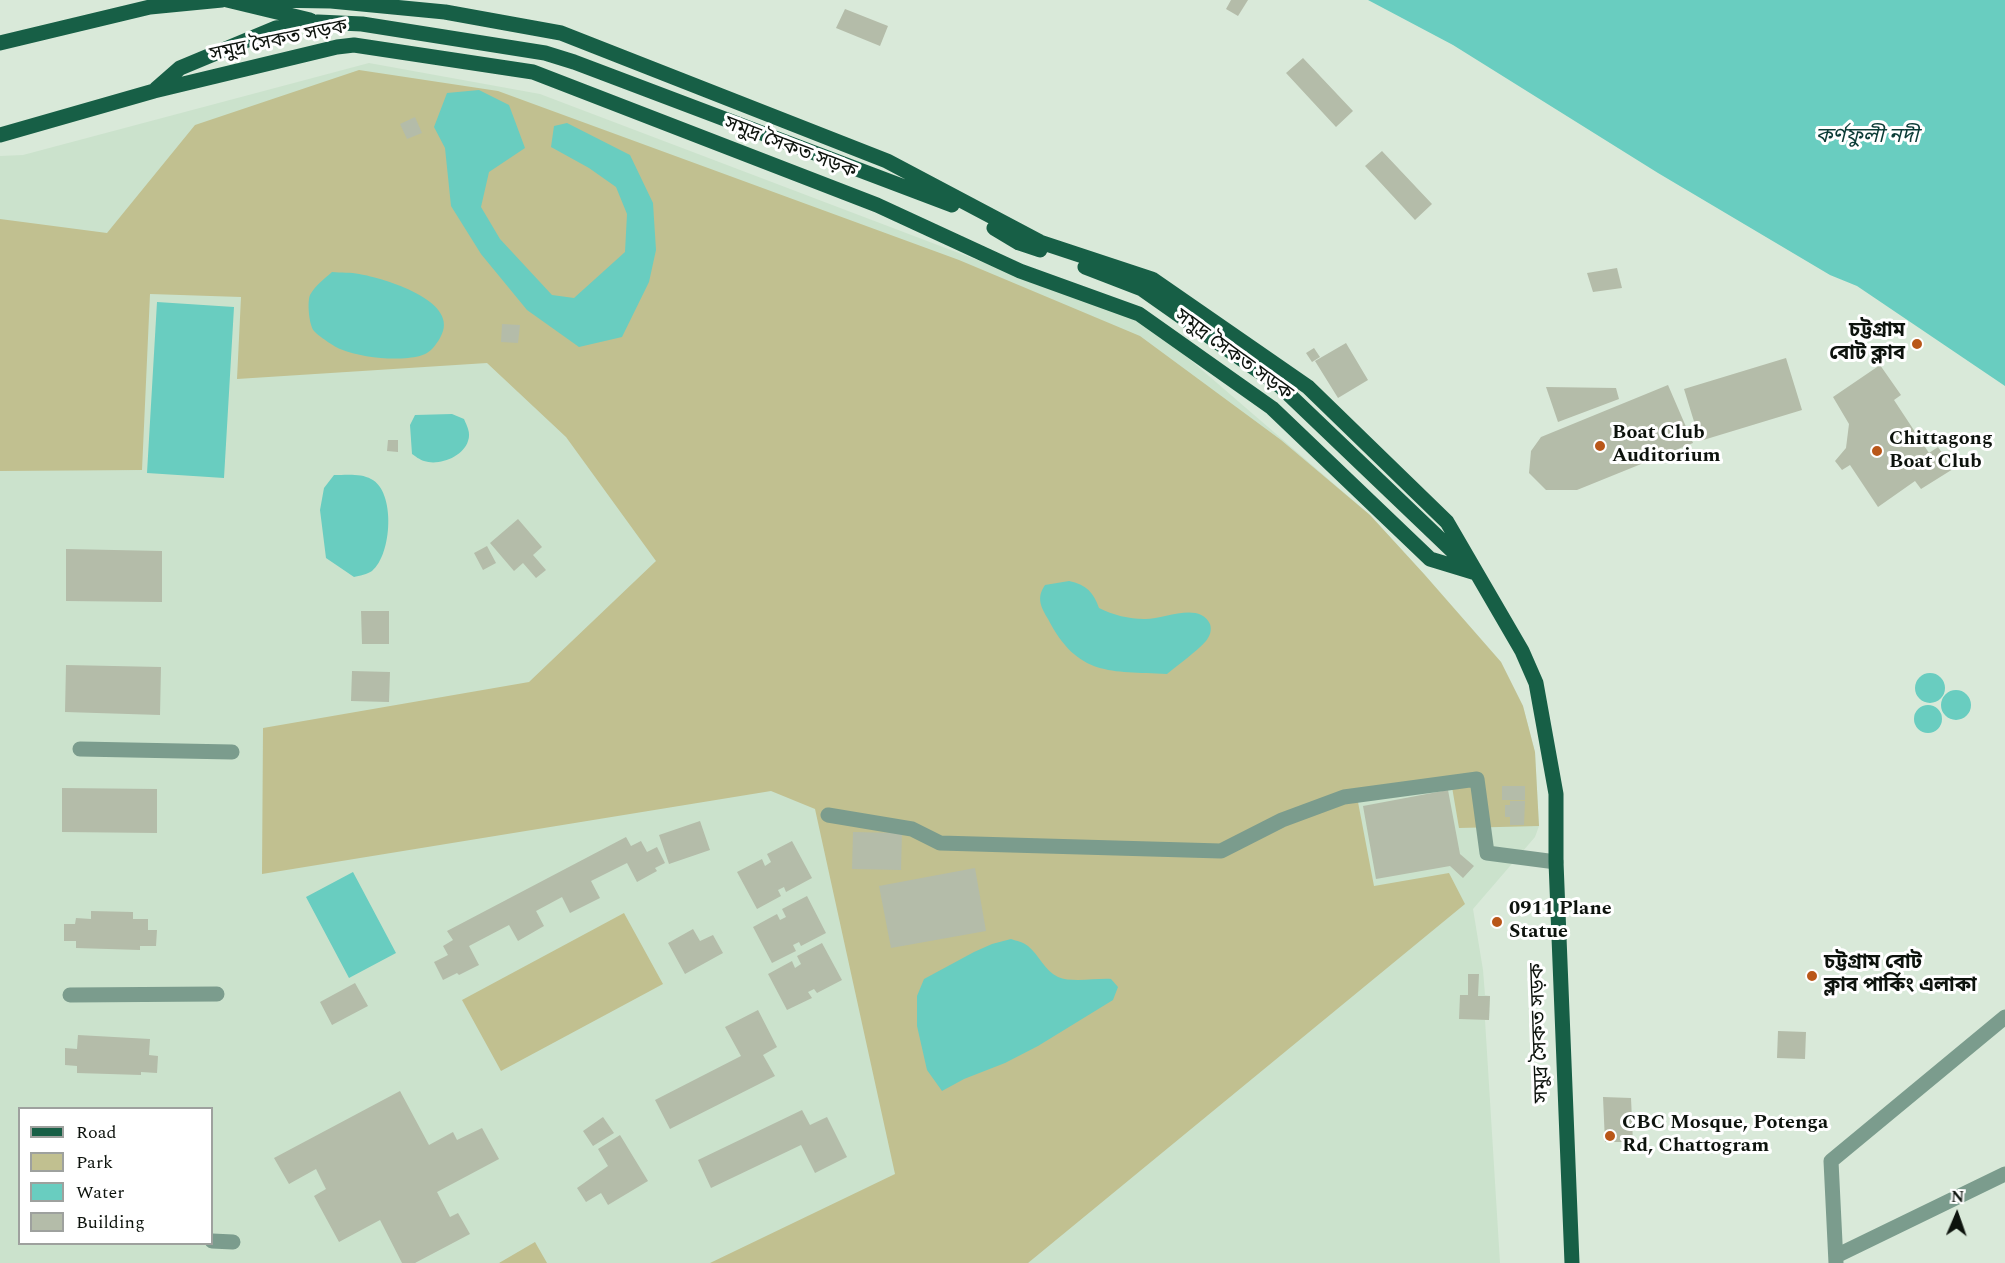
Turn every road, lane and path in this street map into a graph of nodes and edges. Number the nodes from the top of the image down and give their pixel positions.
1 (222, 0) edge
2 (227, 0) edge
3 (266, 0) edge
4 (318, 22) junction
5 (0, 43) edge
6 (154, 91) junction
7 (0, 135) edge
8 (1476, 573) junction
9 (80, 749) dead end
10 (232, 752) dead end
11 (828, 815) dead end
12 (1556, 862) junction
13 (217, 994) dead end
14 (70, 995) dead end
15 (2005, 1017) edge
16 (2005, 1174) edge
17 (213, 1241) edge
18 (232, 1242) dead end
19 (1836, 1259) edge
20 (1571, 1261) edge

1 - 5 main road
2 - 4 main road
3 - 8 main road, সমুদ্র সৈকত সড়ক
4 - 6 main road
4 - 8 main road
6 - 7 main road, সমুদ্র সৈকত সড়ক
6 - 8 main road, সমুদ্র সৈকত সড়ক
8 - 12 main road, সমুদ্র সৈকত সড়ক
9 - 10 street
11 - 12 street
12 - 20 main road, সমুদ্র সৈকত সড়ক
13 - 14 street
15 - 19 street
16 - 19 street
17 - 18 street

